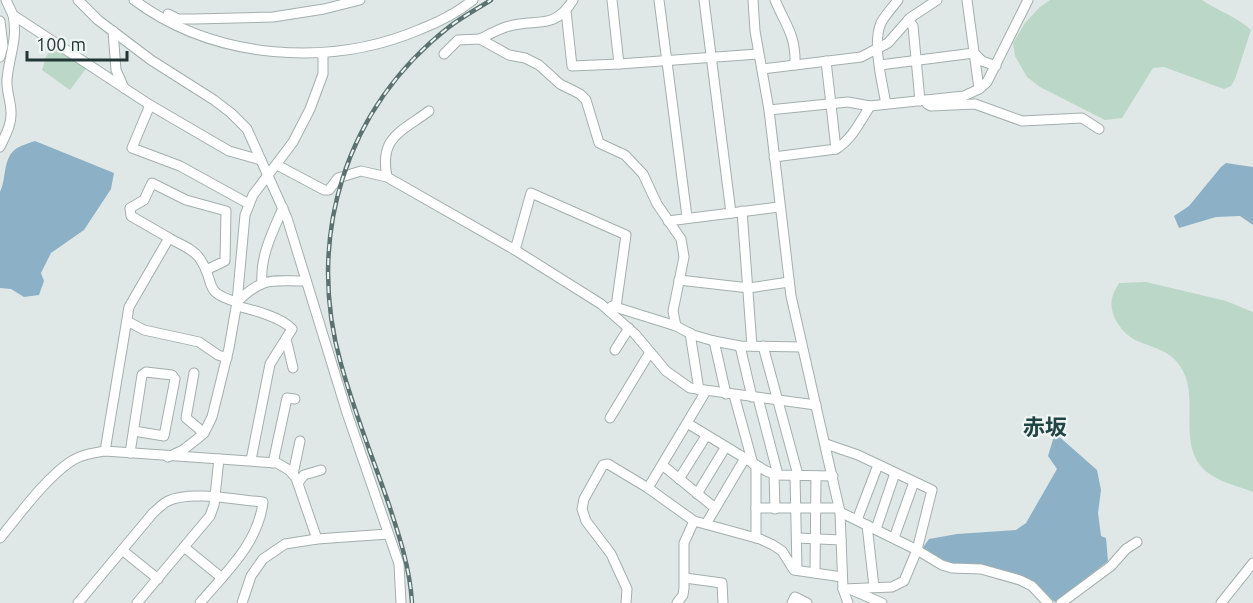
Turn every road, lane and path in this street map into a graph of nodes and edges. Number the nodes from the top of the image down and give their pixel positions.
1 (6, 0) edge
2 (78, 0) edge
3 (134, 0) edge
4 (145, 0) edge
5 (360, 0) edge
6 (473, 0) edge
7 (573, 0) edge
8 (612, 0) edge
9 (659, 0) edge
10 (704, 0) edge
11 (753, 0) edge
12 (775, 0) edge
13 (898, 0) edge
14 (937, 0) edge
15 (967, 0) edge
16 (1028, 0) edge
17 (344, 2) edge
18 (566, 11) junction
19 (14, 15) junction
20 (908, 20) junction
21 (0, 21) edge
22 (113, 31) junction
23 (480, 39) junction
24 (878, 49) junction
25 (323, 53) junction
26 (974, 53) junction
27 (444, 54) dead end
28 (758, 54) junction
29 (0, 57) edge
30 (713, 57) junction
31 (826, 61) junction
32 (916, 61) junction
33 (666, 62) junction
34 (619, 64) junction
35 (795, 65) junction
36 (880, 65) junction
37 (996, 66) junction
38 (762, 69) junction
39 (979, 89) junction
40 (126, 90) junction
41 (923, 100) junction
42 (830, 104) junction
43 (885, 104) junction
44 (150, 105) junction
45 (870, 106) junction
46 (769, 110) junction
47 (429, 111) dead end
48 (1099, 129) dead end
49 (0, 147) edge
50 (836, 149) junction
51 (774, 157) junction
52 (261, 160) junction
53 (278, 165) junction
54 (269, 176) junction
55 (387, 177) junction
56 (249, 204) junction
57 (779, 207) junction
58 (283, 208) junction
59 (742, 211) junction
60 (731, 213) junction
61 (687, 217) junction
62 (668, 221) junction
63 (169, 238) junction
64 (515, 250) junction
65 (206, 270) junction
66 (679, 280) junction
67 (305, 281) junction
68 (262, 282) junction
69 (789, 282) junction
70 (749, 288) junction
71 (237, 304) junction
72 (601, 304) junction
73 (616, 307) junction
74 (127, 321) junction
75 (676, 326) junction
76 (629, 328) junction
77 (690, 333) junction
78 (286, 339) junction
79 (714, 341) junction
80 (740, 346) junction
81 (752, 346) junction
82 (763, 346) junction
83 (802, 347) junction
84 (615, 350) dead end
85 (650, 352) junction
86 (227, 358) junction
87 (293, 368) dead end
88 (194, 374) dead end
89 (702, 390) junction
90 (730, 394) junction
91 (755, 398) junction
92 (295, 399) dead end
93 (777, 400) junction
94 (816, 405) junction
95 (610, 418) dead end
96 (687, 423) junction
97 (134, 431) junction
98 (204, 433) junction
99 (706, 436) junction
100 (300, 441) dead end
101 (826, 444) junction
102 (725, 448) junction
103 (105, 451) junction
104 (130, 453) junction
105 (168, 457) junction
106 (219, 459) junction
107 (251, 460) junction
108 (273, 463) junction
109 (751, 463) junction
110 (878, 465) junction
111 (666, 468) dead end
112 (321, 470) dead end
113 (895, 473) junction
114 (776, 475) junction
115 (796, 475) junction
116 (816, 476) junction
117 (833, 476) junction
118 (295, 479) junction
119 (679, 479) junction
120 (914, 482) junction
121 (648, 488) junction
122 (697, 494) junction
123 (215, 498) junction
124 (715, 508) junction
125 (756, 508) junction
126 (815, 508) junction
127 (775, 509) junction
128 (796, 509) junction
129 (839, 510) junction
130 (694, 520) junction
131 (858, 520) junction
132 (706, 524) junction
133 (872, 527) junction
134 (388, 534) junction
135 (0, 538) edge
136 (756, 538) junction
137 (797, 538) junction
138 (894, 538) junction
139 (317, 539) junction
140 (815, 539) junction
141 (841, 540) junction
142 (1137, 542) dead end
143 (184, 547) junction
144 (122, 550) junction
145 (917, 550) junction
146 (1253, 563) edge
147 (797, 570) junction
148 (815, 573) junction
149 (842, 577) junction
150 (222, 578) junction
151 (685, 578) junction
152 (158, 579) junction
153 (874, 588) junction
154 (846, 589) junction
155 (78, 603) edge
156 (137, 603) edge
157 (200, 603) edge
158 (242, 603) edge
159 (401, 603) edge
160 (626, 603) edge
161 (677, 603) edge
162 (723, 603) edge
163 (792, 603) edge
164 (807, 603) edge
165 (848, 603) edge
166 (882, 603) edge
167 (1048, 603) edge
168 (1061, 603) edge
169 (1221, 603) edge

1 - 19 street
2 - 22 street
3 - 25 street
4 - 17 street
5 - 17 street
6 - 25 street
7 - 18 street
8 - 34 street
9 - 33 street
10 - 30 street
11 - 28 street
12 - 35 street
13 - 24 street
14 - 20 street
15 - 26 street
16 - 37 street
18 - 23 street
18 - 34 street
19 - 40 street
19 - 49 street
20 - 24 street
20 - 32 street
21 - 29 street
22 - 40 street
22 - 52 street
23 - 27 street
23 - 62 street
24 - 31 street
24 - 36 street
25 - 53 street
26 - 32 street
26 - 37 street
26 - 39 street
28 - 30 street
28 - 38 street
30 - 33 street
30 - 60 street
31 - 35 street
31 - 42 street
32 - 36 street
32 - 41 street
33 - 34 street
33 - 61 street
35 - 38 street
36 - 43 street
37 - 39 street
38 - 46 street
39 - 41 street
40 - 44 street
41 - 43 street
41 - 48 street
42 - 45 street
42 - 46 street
42 - 50 street
43 - 45 street
44 - 52 street
44 - 56 street
45 - 50 street
46 - 51 street
47 - 55 street
50 - 51 street
51 - 57 street
52 - 54 street
53 - 54 street
53 - 55 street
54 - 56 street
54 - 58 street
55 - 64 street
56 - 71 street
57 - 59 street
57 - 69 street
58 - 67 street
58 - 68 street
59 - 60 street
59 - 70 street
60 - 61 street
61 - 62 street
62 - 66 street
63 - 65 street
63 - 65 street
63 - 74 street
64 - 72 street
64 - 73 street
65 - 71 street
66 - 70 street
66 - 75 street
67 - 68 street
67 - 134 street
68 - 71 street
69 - 70 street
69 - 83 street
70 - 81 street
71 - 78 street
71 - 86 street
72 - 73 street
72 - 76 street
73 - 75 street
74 - 86 street
74 - 103 street
75 - 77 street
76 - 84 street
76 - 85 street
77 - 79 street
77 - 89 street
78 - 87 street
78 - 107 street
79 - 80 street
79 - 90 street
80 - 81 street
80 - 91 street
81 - 82 street
82 - 83 street
82 - 93 street
83 - 94 street
85 - 89 street
85 - 95 street
86 - 98 street
88 - 98 street
89 - 90 street
89 - 96 street
90 - 91 street
90 - 109 street
91 - 93 street
91 - 114 street
92 - 108 street
93 - 94 street
93 - 115 street
94 - 101 street
96 - 99 street
96 - 121 street
97 - 97 street
97 - 104 street
98 - 105 street
99 - 102 street
99 - 119 street
100 - 118 street
101 - 110 street
101 - 117 street
102 - 109 street
102 - 122 street
103 - 104 street
103 - 135 street
104 - 105 street
105 - 106 street
106 - 107 street
106 - 123 street
107 - 108 street
108 - 118 street
109 - 114 street
109 - 124 street
109 - 125 street
110 - 113 street
110 - 131 street
111 - 119 street
112 - 118 street
113 - 120 street
113 - 133 street
114 - 115 street
114 - 127 street
115 - 116 street
115 - 128 street
116 - 117 street
116 - 126 street
117 - 129 street
118 - 139 street
119 - 122 street
120 - 138 street
120 - 145 street
121 - 130 street
121 - 160 street
122 - 124 street
123 - 143 street
123 - 144 street
123 - 150 street
124 - 132 street
125 - 127 street
125 - 136 street
126 - 128 street
126 - 129 street
126 - 140 street
127 - 128 street
128 - 137 street
129 - 131 street
129 - 141 street
130 - 132 street
130 - 151 street
131 - 133 street
132 - 136 street
133 - 138 street
133 - 153 street
134 - 139 street
134 - 159 street
136 - 147 street
137 - 140 street
137 - 147 street
138 - 145 street
139 - 158 street
140 - 141 street
140 - 148 street
141 - 149 street
142 - 168 street
143 - 150 street
143 - 152 street
144 - 152 street
144 - 155 street
145 - 153 street
145 - 167 street
146 - 169 street
147 - 148 street
148 - 149 street
149 - 154 street
150 - 157 street
151 - 161 street
151 - 162 street
152 - 156 street
153 - 154 street
154 - 165 street
154 - 166 street
163 - 164 street

